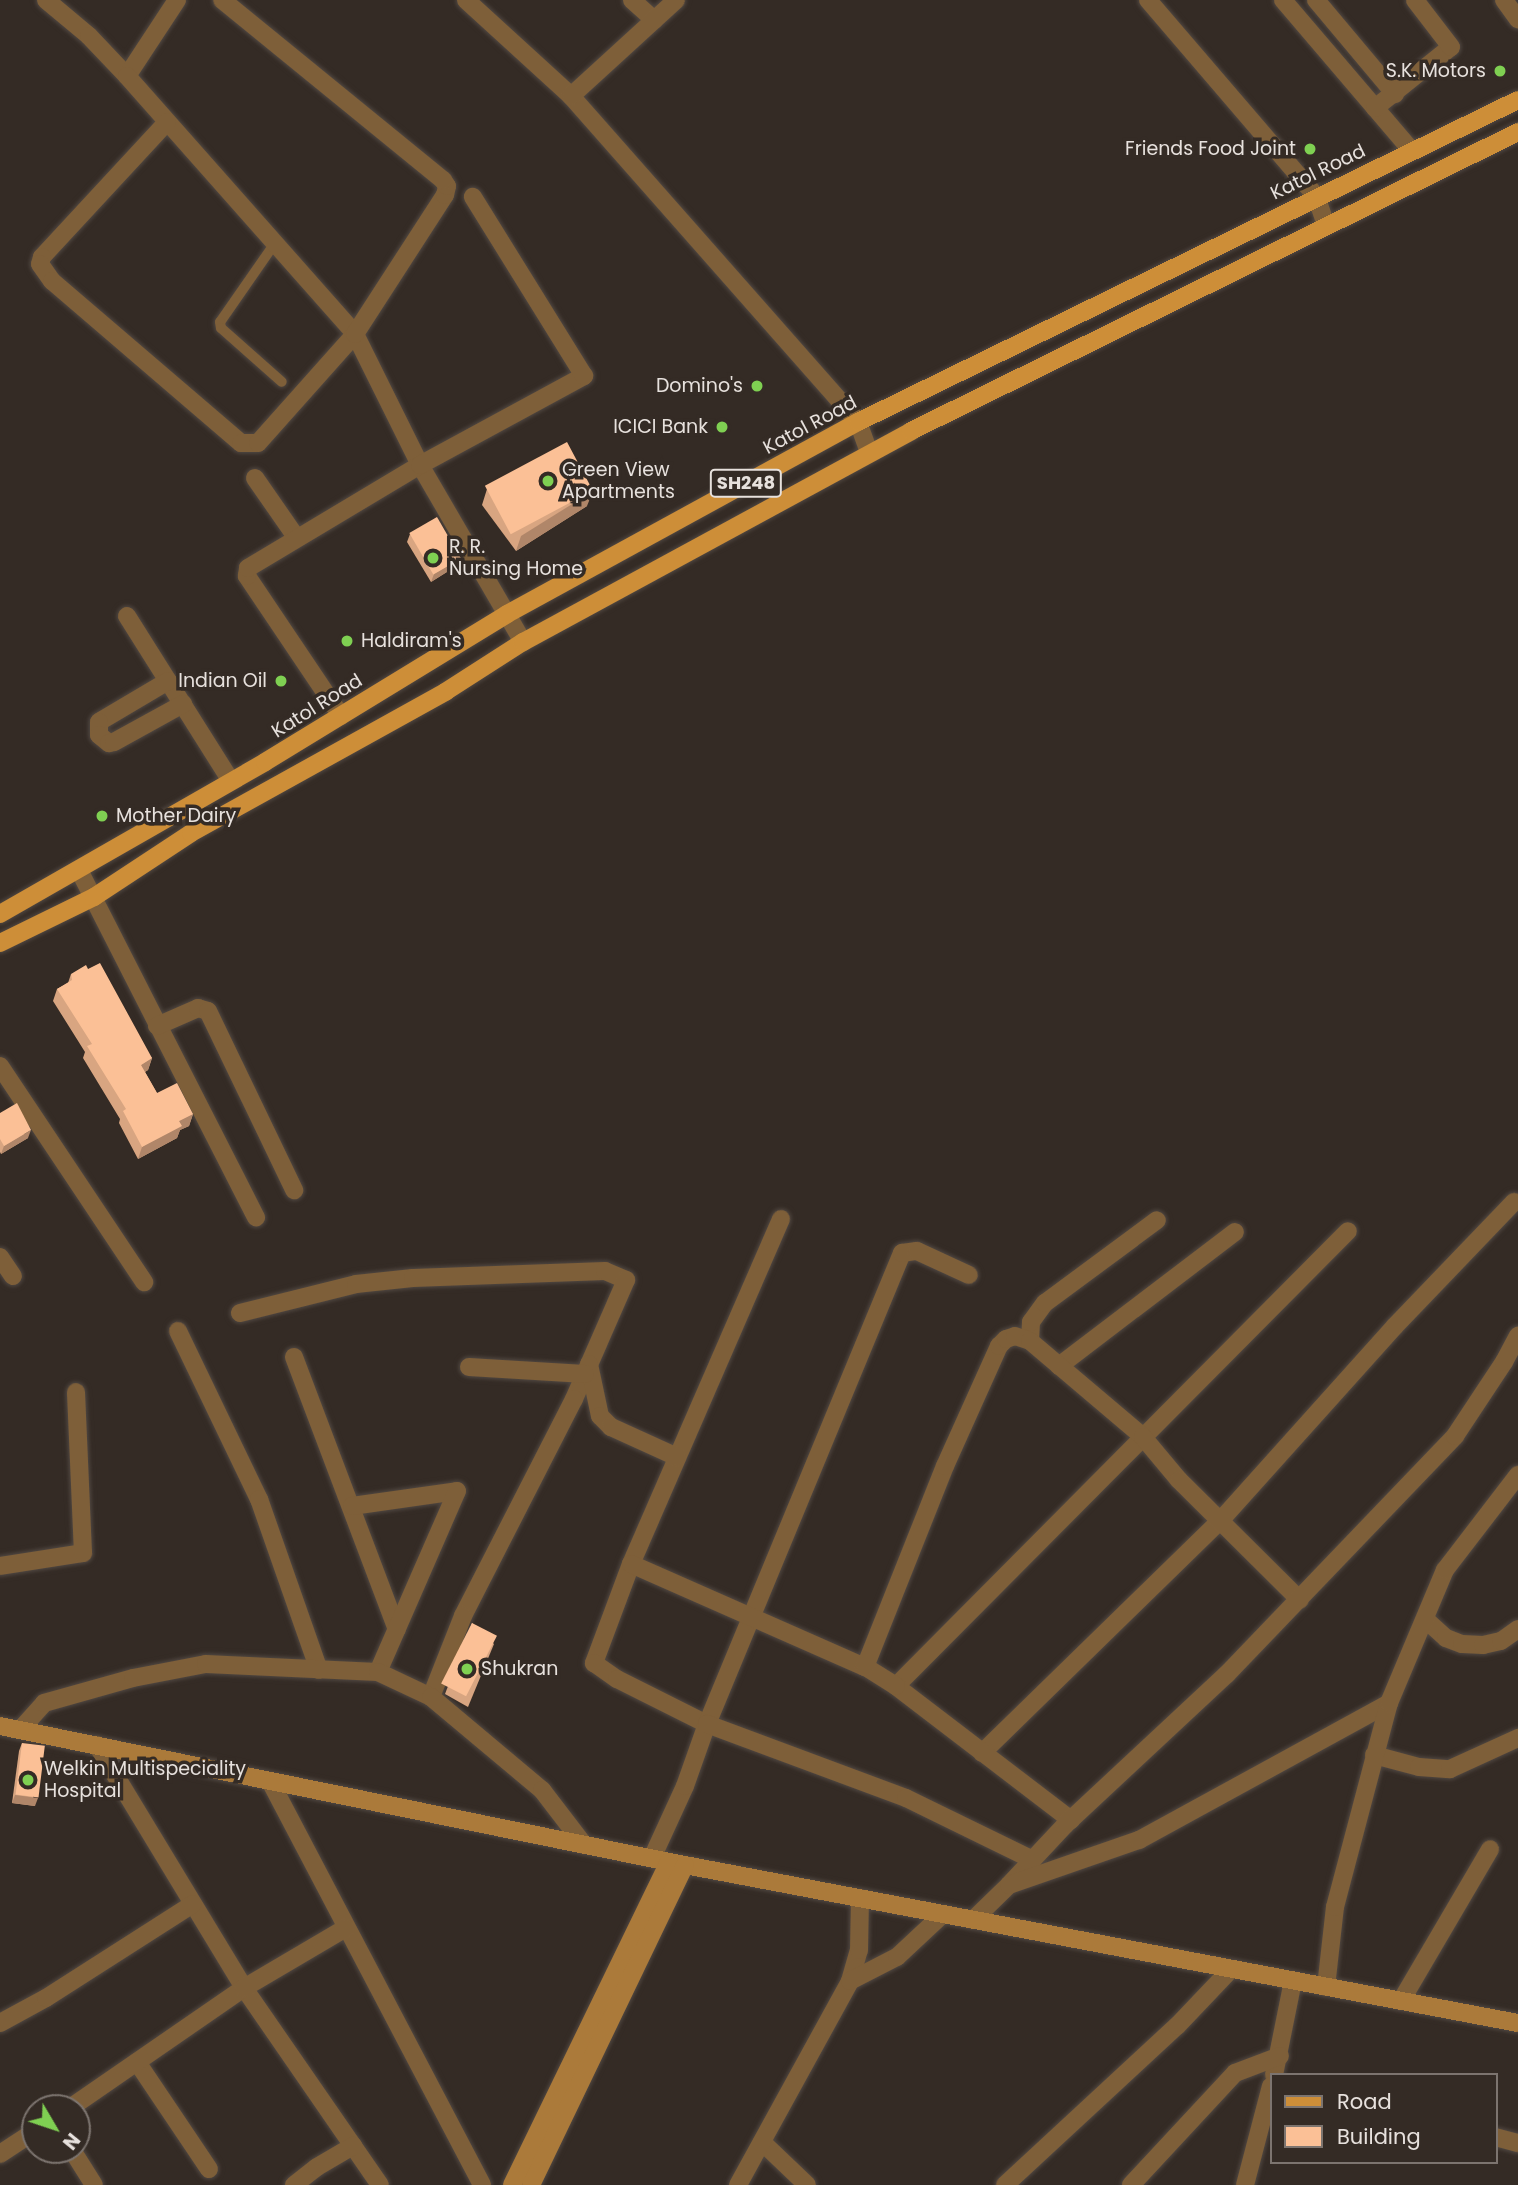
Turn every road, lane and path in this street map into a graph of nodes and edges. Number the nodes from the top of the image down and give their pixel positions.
1 (46, 0) edge
2 (177, 0) edge
3 (222, 0) edge
4 (466, 0) edge
5 (632, 0) edge
6 (676, 0) edge
7 (1147, 0) edge
8 (1316, 0) edge
9 (1415, 0) edge
10 (1504, 0) edge
11 (1287, 1) edge
12 (1518, 19) edge
13 (654, 20) junction
14 (127, 76) junction
15 (1395, 94) junction
16 (571, 96) junction
17 (1512, 102) edge
18 (1375, 108) junction
19 (167, 122) junction
20 (1518, 125) edge
21 (1518, 132) edge
22 (1411, 150) junction
23 (1316, 196) junction
24 (473, 197) dead end
25 (1326, 225) junction
26 (275, 243) junction
27 (355, 334) junction
28 (282, 382) dead end
29 (858, 422) junction
30 (869, 453) junction
31 (420, 465) junction
32 (255, 478) dead end
33 (296, 537) junction
34 (507, 614) junction
35 (127, 616) dead end
36 (523, 642) junction
37 (168, 681) junction
38 (183, 704) junction
39 (341, 716) junction
40 (231, 781) junction
41 (79, 870) junction
42 (94, 897) junction
43 (0, 914) edge
44 (0, 943) edge
45 (157, 1026) junction
46 (3, 1077) edge
47 (294, 1190) dead end
48 (1514, 1202) dead end
49 (256, 1217) dead end
50 (781, 1219) dead end
51 (1157, 1220) dead end
52 (1348, 1231) dead end
53 (1236, 1232) dead end
54 (0, 1257) edge
55 (969, 1275) dead end
56 (13, 1276) dead end
57 (144, 1282) dead end
58 (240, 1312) dead end
59 (178, 1331) dead end
60 (1518, 1336) edge
61 (1030, 1341) junction
62 (293, 1357) dead end
63 (1059, 1366) junction
64 (469, 1367) dead end
65 (587, 1369) junction
66 (76, 1392) dead end
67 (1143, 1437) junction
68 (677, 1457) junction
69 (1518, 1475) edge
70 (352, 1506) junction
71 (1220, 1521) junction
72 (631, 1564) junction
73 (0, 1566) edge
74 (1300, 1600) junction
75 (750, 1618) junction
76 (1426, 1620) junction
77 (397, 1629) junction
78 (1518, 1629) edge
79 (864, 1667) junction
80 (319, 1670) junction
81 (377, 1672) junction
82 (896, 1686) junction
83 (430, 1697) junction
84 (1389, 1703) junction
85 (707, 1724) junction
86 (0, 1726) edge
87 (20, 1730) junction
88 (1518, 1738) edge
89 (97, 1745) junction
90 (982, 1753) junction
91 (1374, 1755) junction
92 (270, 1781) junction
93 (1071, 1820) junction
94 (584, 1844) junction
95 (1490, 1849) dead end
96 (1032, 1860) junction
97 (668, 1862) junction
98 (1009, 1885) junction
99 (860, 1898) junction
100 (193, 1904) junction
101 (943, 1914) junction
102 (973, 1920) junction
103 (346, 1928) junction
104 (1231, 1969) junction
105 (1293, 1980) junction
106 (850, 1981) junction
107 (1326, 1987) junction
108 (244, 1988) junction
109 (1401, 2001) junction
110 (0, 2023) edge
111 (1518, 2024) edge
112 (1280, 2056) junction
113 (138, 2062) junction
114 (1275, 2073) edge
115 (1270, 2090) edge
116 (90, 2094) edge
117 (1497, 2138) edge
118 (21, 2140) edge
119 (762, 2142) junction
120 (1518, 2143) edge
121 (353, 2146) junction
122 (0, 2154) edge
123 (81, 2164) edge
124 (209, 2169) dead end
125 (1245, 2184) edge
126 (94, 2185) edge
127 (293, 2185) edge
128 (380, 2185) edge
129 (482, 2185) edge
130 (512, 2185) edge
131 (531, 2185) edge
132 (738, 2185) edge
133 (807, 2185) edge
134 (1005, 2185) edge
135 (1131, 2185) edge

1 - 14 street
2 - 14 street
3 - 27 street
4 - 16 street
5 - 13 street
6 - 13 street
7 - 23 street
8 - 15 street
9 - 15 street
10 - 12 street
11 - 18 street
13 - 16 street
14 - 19 street
15 - 18 street
16 - 29 street
17 - 20 main road
17 - 22 main road, Katol Road / SH248
18 - 22 street
19 - 26 street
19 - 27 street
21 - 25 main road, SH248
22 - 23 main road, Katol Road / SH248
23 - 25 street
23 - 29 main road, Katol Road / SH248
24 - 31 street
25 - 30 main road, SH248
26 - 27 street
26 - 28 lane
27 - 31 street
29 - 30 street
29 - 34 main road, Katol Road / SH248
30 - 36 main road, SH248
31 - 33 street
31 - 34 street
32 - 33 street
33 - 39 street
34 - 36 street
34 - 39 main road, Katol Road / SH248
35 - 37 street
36 - 42 main road, SH248
37 - 38 street
37 - 38 street
38 - 40 street
39 - 40 main road, Katol Road / SH248
40 - 41 main road, Katol Road / SH248
41 - 42 street
41 - 43 main road, Katol Road / SH248
42 - 44 main road, SH248
42 - 45 street
45 - 47 street
45 - 49 street
46 - 57 street
48 - 71 street
50 - 68 street
51 - 61 street
52 - 67 street
53 - 63 street
54 - 56 street
55 - 75 street
58 - 65 street
59 - 80 street
60 - 74 street
61 - 63 street
61 - 79 street
62 - 70 street
63 - 67 street
64 - 65 street
65 - 68 street
65 - 83 street
66 - 73 street
67 - 71 street
67 - 82 street
68 - 72 street
69 - 76 street
70 - 77 street
70 - 77 street
71 - 74 street
71 - 90 street
72 - 75 street
72 - 85 street
74 - 93 street
75 - 79 street
75 - 85 street
76 - 78 street
76 - 84 street
77 - 81 street
79 - 82 street
80 - 81 street
80 - 87 street
81 - 83 street
82 - 90 street
83 - 94 street
84 - 91 street
84 - 98 street
85 - 96 street
85 - 97 street
86 - 87 street
87 - 89 street
88 - 91 street
89 - 92 street
89 - 100 street
90 - 93 street
91 - 107 street
92 - 94 street
92 - 103 street
93 - 96 street
94 - 97 street
95 - 109 street
96 - 98 street
97 - 99 street
97 - 130 street
97 - 131 street
98 - 102 street
99 - 101 street
99 - 106 street
100 - 108 street
100 - 110 street
101 - 102 street
101 - 106 street
102 - 104 street
103 - 108 street
103 - 129 street
104 - 105 street
104 - 134 street
105 - 107 street
105 - 112 street
106 - 119 street
107 - 109 street
108 - 113 street
108 - 121 street
109 - 111 street
112 - 114 street
112 - 135 street
113 - 116 street
113 - 124 street
115 - 125 street
117 - 120 street
118 - 122 street
119 - 132 street
119 - 133 street
121 - 127 street
121 - 128 street
123 - 126 street

